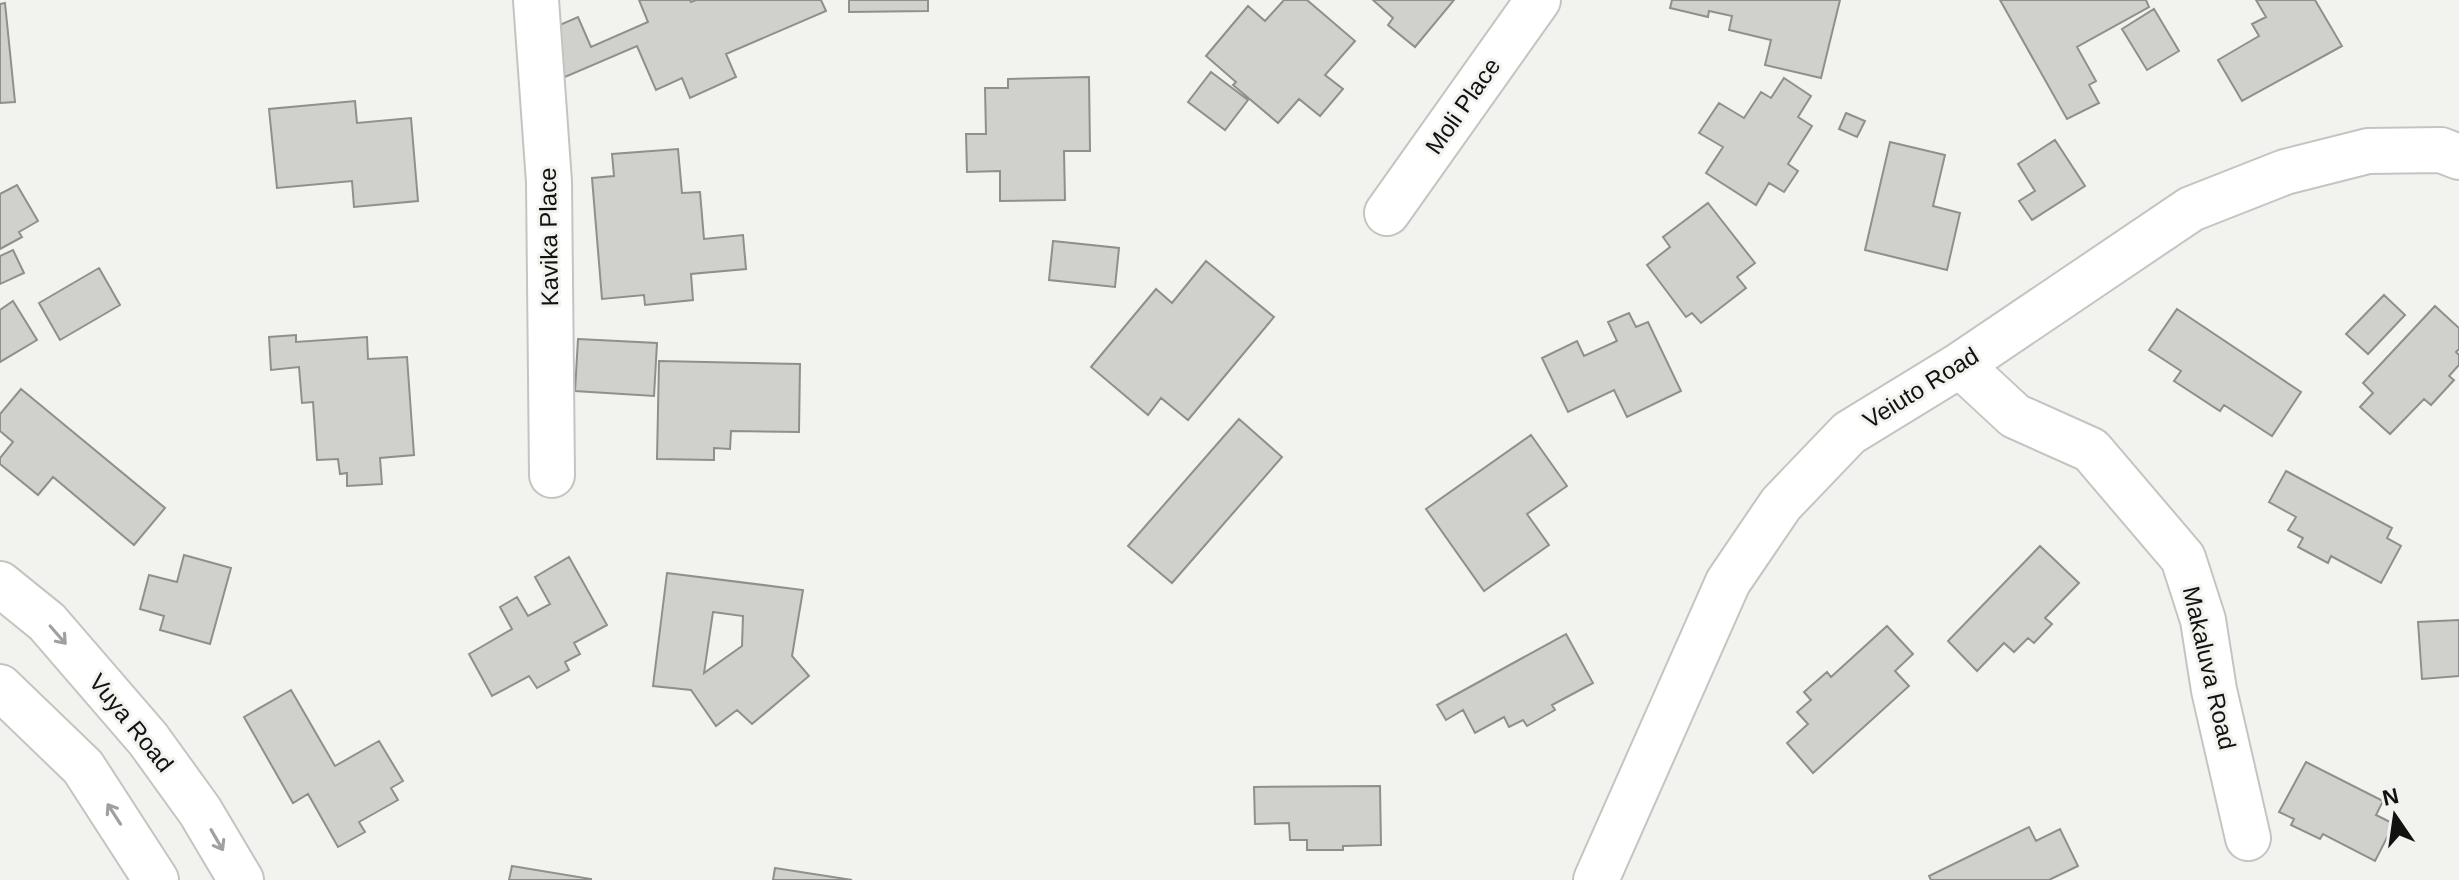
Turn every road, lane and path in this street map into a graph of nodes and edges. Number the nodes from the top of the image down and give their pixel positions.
1 (536, 0) edge
2 (1538, 0) edge
3 (2459, 157) edge
4 (1387, 213) dead end
5 (1960, 365) junction
6 (552, 475) dead end
7 (0, 584) edge
8 (0, 687) edge
9 (2248, 838) dead end
10 (156, 880) edge
11 (241, 880) edge
12 (1596, 880) edge

1 - 6 street, Kavika Place
2 - 4 street, Moli Place
3 - 5 street, Veiuto Road
5 - 9 street, Makaluva Road
5 - 12 street, Veiuto Road
7 -> 11 street, Vuya Road
10 -> 8 street

